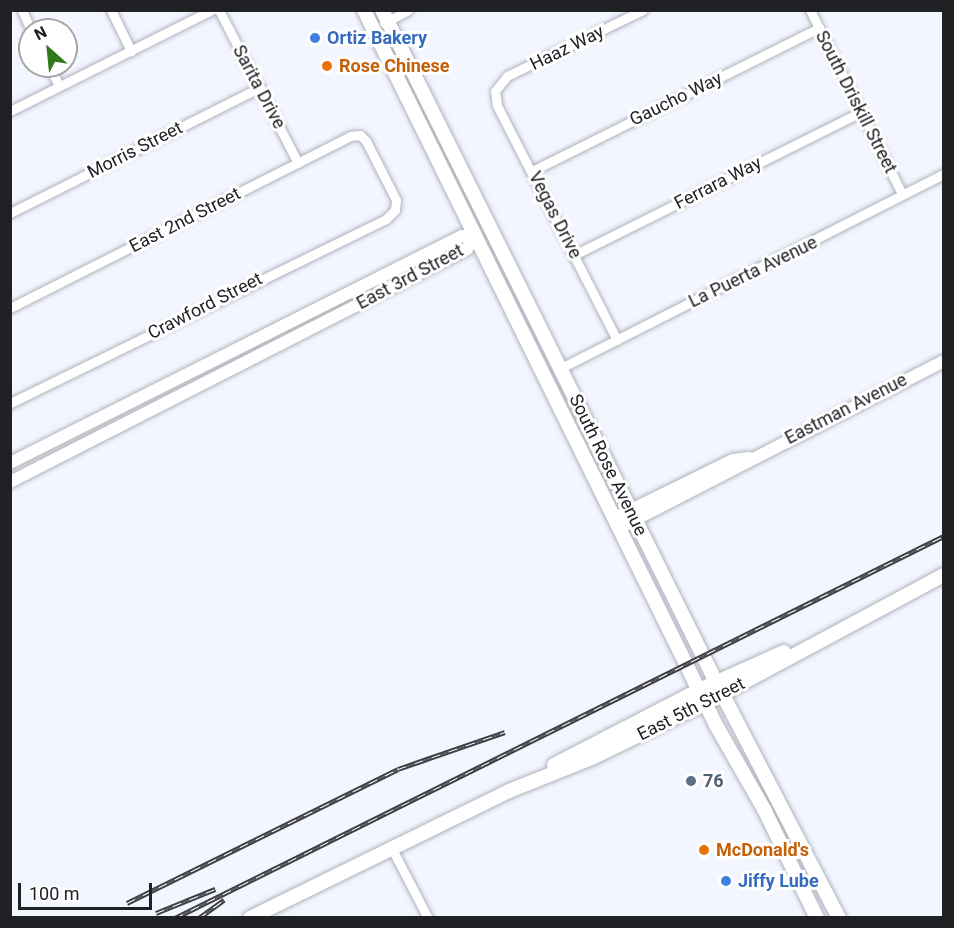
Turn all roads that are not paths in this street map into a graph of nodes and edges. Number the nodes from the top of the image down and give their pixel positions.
1 (111, 10) edge
2 (219, 10) edge
3 (364, 10) edge
4 (408, 10) edge
5 (643, 10) edge
6 (810, 10) edge
7 (206, 12) edge
8 (384, 16) edge
9 (373, 28) junction
10 (819, 28) junction
11 (131, 51) junction
12 (387, 58) junction
13 (55, 78) edge
14 (59, 86) junction
15 (260, 87) junction
16 (495, 91) joint
17 (10, 111) edge
18 (861, 112) junction
19 (436, 123) junction
20 (298, 163) junction
21 (532, 171) junction
22 (944, 174) edge
23 (902, 194) junction
24 (397, 207) joint
25 (10, 213) edge
26 (489, 229) junction
27 (473, 237) junction
28 (574, 255) junction
29 (10, 308) edge
30 (617, 340) junction
31 (944, 361) edge
32 (561, 368) junction
33 (10, 404) edge
34 (10, 463) edge
35 (10, 482) edge
36 (633, 515) junction
37 (617, 523) junction
38 (944, 575) edge
39 (720, 688) junction
40 (699, 690) junction
41 (705, 703) junction
42 (512, 790) junction
43 (391, 847) junction
44 (797, 875) junction
45 (250, 918) edge
46 (428, 918) edge
47 (817, 918) edge
48 (826, 918) edge
49 (839, 918) edge

1 - 11 street
2 - 15 street, Sarita Drive
3 - 9 main road, South Rose Avenue
4 - 8 street
5 - 16 street, Haaz Way
6 - 10 street, South Driskill Street
7 - 11 street
8 - 9 street
8 - 19 main road, South Rose Avenue
9 - 12 main road, South Rose Avenue
10 - 18 street, South Driskill Street
10 - 21 street, Gaucho Way
11 - 14 street
12 - 19 main road
12 - 27 main road, South Rose Avenue
13 - 14 street
14 - 17 street
15 - 20 street, Sarita Drive
15 - 25 street, Morris Street
16 - 21 street, Vegas Drive
18 - 23 street, South Driskill Street
18 - 28 street, Ferrara Way
19 - 26 main road, South Rose Avenue
20 - 24 street, East 2nd Street
20 - 29 street, East 2nd Street
21 - 28 street, Vegas Drive
22 - 23 street, La Puerta Avenue
23 - 30 street, La Puerta Avenue
24 - 33 street, Crawford Street
26 - 27 street
26 - 32 main road, South Rose Avenue
27 - 34 street, East 3rd Street
27 - 35 street, East 3rd Street
27 - 37 main road, South Rose Avenue
28 - 30 street, Vegas Drive
30 - 32 street, La Puerta Avenue
31 - 36 street, Eastman Avenue
32 - 36 main road, South Rose Avenue
36 - 37 street, Eastman Avenue
36 - 39 main road, South Rose Avenue
37 - 40 main road, South Rose Avenue
38 - 39 main road, East 5th Street
39 - 40 main road, East 5th Street
39 - 41 main road, East 5th Street
39 - 49 main road, South Rose Avenue
40 - 41 main road, South Rose Avenue
40 - 42 main road, East 5th Street
41 - 42 main road, East 5th Street
41 - 44 main road, South Rose Avenue
42 - 43 main road, East 5th Street
43 - 45 main road, East 5th Street
43 - 46 street
44 - 47 main road, South Rose Avenue
44 - 48 main road

